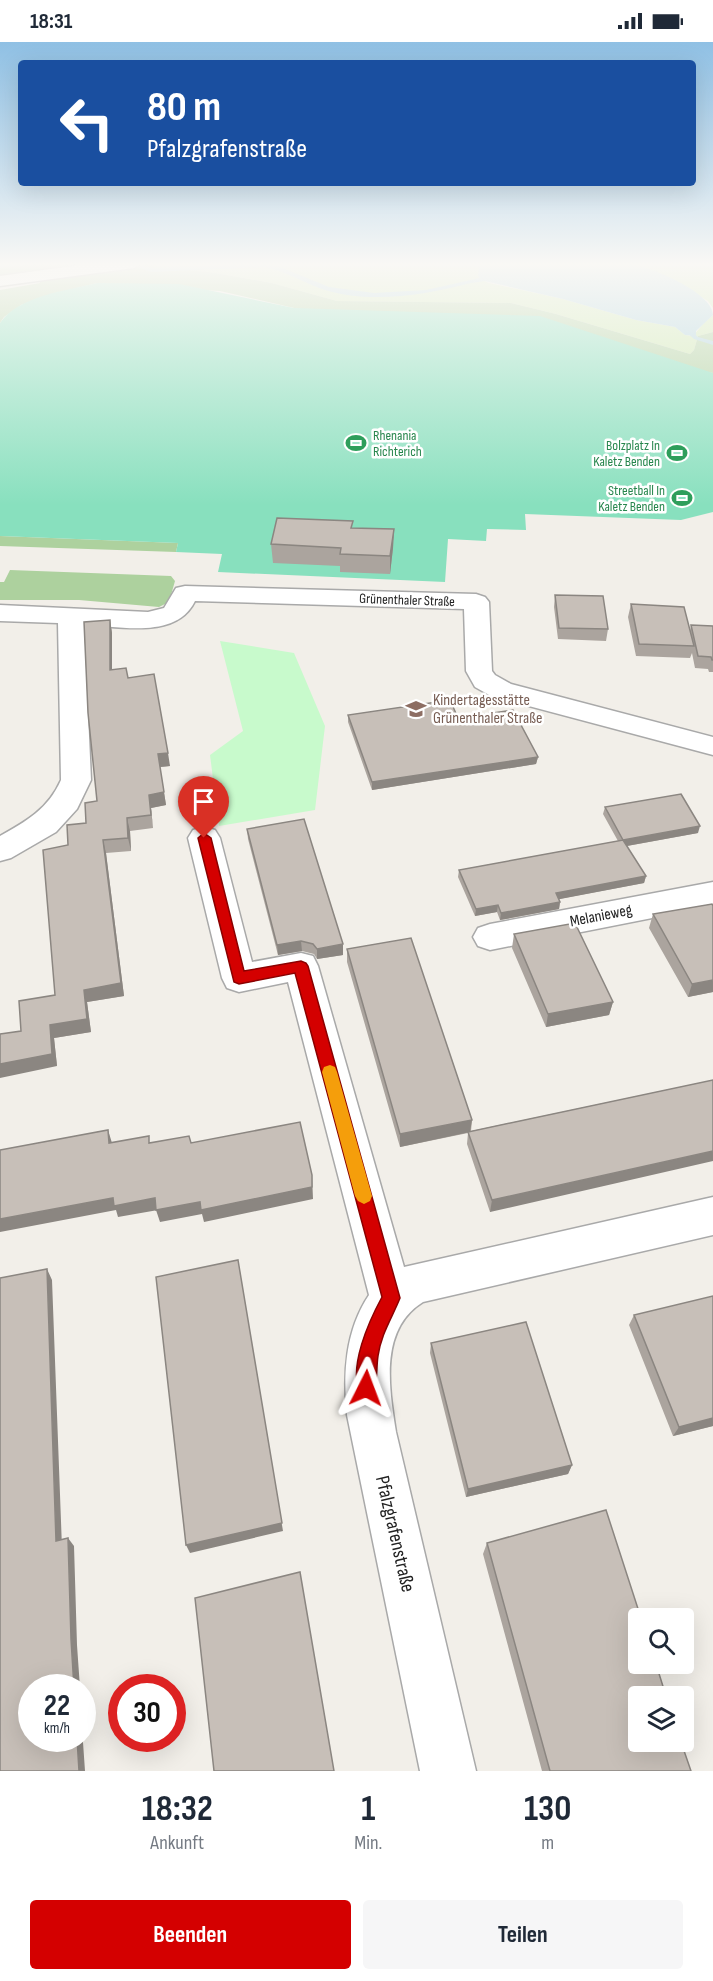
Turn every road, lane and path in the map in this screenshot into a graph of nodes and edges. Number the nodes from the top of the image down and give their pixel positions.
1 (0, 613) edge
2 (71, 615) junction
3 (713, 746) edge
4 (204, 838) dead end
5 (0, 850) edge
6 (713, 894) edge
7 (490, 937) dead end
8 (713, 1216) edge
9 (391, 1298) junction
10 (448, 1771) edge

1 - 2 street, Grünenthaler Straße
2 - 3 street, Grünenthaler Straße
2 - 5 street
4 - 9 street
6 - 7 street, Melanieweg
8 - 9 street
9 - 10 street, Pfalzgrafenstraße

